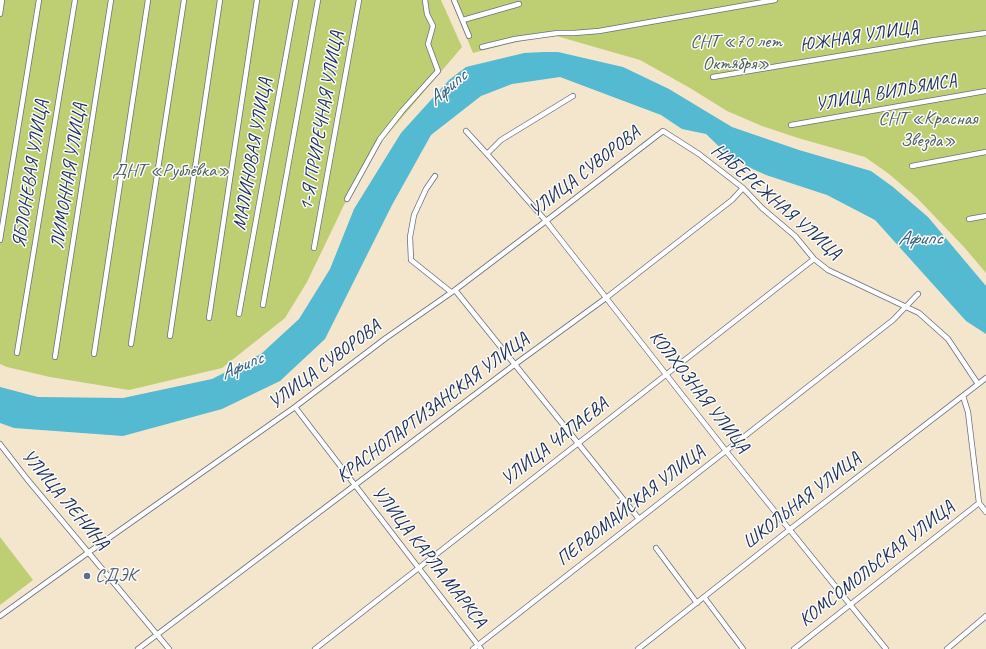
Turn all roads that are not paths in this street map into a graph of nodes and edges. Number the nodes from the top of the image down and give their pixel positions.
1 (2, 0) edge
2 (39, 0) edge
3 (75, 0) edge
4 (111, 0) edge
5 (148, 0) edge
6 (184, 0) edge
7 (220, 0) edge
8 (257, 0) edge
9 (296, 0) edge
10 (318, 0) edge
11 (359, 0) edge
12 (424, 0) edge
13 (454, 0) edge
14 (775, 0) edge
15 (519, 4) dead end
16 (0, 14) edge
17 (463, 20) junction
18 (986, 33) edge
19 (469, 36) dead end
20 (482, 48) dead end
21 (713, 77) dead end
22 (986, 91) edge
23 (572, 96) dead end
24 (791, 125) dead end
25 (466, 131) dead end
26 (663, 131) joint
27 (986, 152) edge
28 (487, 154) junction
29 (912, 166) dead end
30 (435, 176) dead end
31 (743, 188) junction
32 (347, 199) dead end
33 (986, 216) edge
34 (969, 219) dead end
35 (546, 222) junction
36 (0, 240) edge
37 (314, 248) dead end
38 (814, 259) junction
39 (453, 291) junction
40 (918, 294) dead end
41 (606, 298) junction
42 (263, 305) dead end
43 (906, 307) junction
44 (239, 314) dead end
45 (209, 318) dead end
46 (170, 336) dead end
47 (131, 344) dead end
48 (17, 353) dead end
49 (94, 354) dead end
50 (55, 357) dead end
51 (514, 365) junction
52 (666, 374) junction
53 (986, 378) edge
54 (978, 384) junction
55 (963, 396) junction
56 (295, 407) junction
57 (0, 444) edge
58 (578, 444) junction
59 (726, 451) junction
60 (355, 485) junction
61 (979, 503) junction
62 (986, 512) edge
63 (639, 519) junction
64 (789, 530) junction
65 (656, 548) dead end
66 (88, 552) junction
67 (419, 568) junction
68 (704, 597) junction
69 (697, 603) junction
70 (851, 604) junction
71 (0, 616) edge
72 (986, 616) edge
73 (157, 634) junction
74 (479, 647) edge
75 (138, 649) edge
76 (169, 649) edge
77 (315, 649) edge
78 (473, 649) edge
79 (638, 649) edge
80 (743, 649) edge
81 (794, 649) edge
82 (886, 649) edge
83 (947, 649) edge

1 - 16 street
2 - 36 street
3 - 48 street, ЯБЛОНЕВАЯ УЛИЦА
4 - 50 street, ЛИМОННАЯ УЛИЦА
5 - 49 street
6 - 47 street
7 - 46 street
8 - 45 street
9 - 44 street, МАЛИНОВАЯ УЛИЦА
10 - 42 street
11 - 37 street, 1-Я ПРИРЕЧНАЯ УЛИЦА
12 - 32 street, 1-Я ПРИРЕЧНАЯ УЛИЦА
13 - 17 street
14 - 20 street
15 - 17 street
17 - 19 street
18 - 21 street, ЮЖНАЯ УЛИЦА
22 - 24 street, УЛИЦА ВИЛЬЯМСА
23 - 28 street
25 - 28 street, КОЛХОЗНАЯ УЛИЦА
26 - 31 street, НАБЕРЕЖНАЯ УЛИЦА
26 - 35 street, УЛИЦА СУВОРОВА
27 - 29 street
28 - 35 street, КОЛХОЗНАЯ УЛИЦА
30 - 39 street
31 - 38 street, НАБЕРЕЖНАЯ УЛИЦА
31 - 41 street, КРАСНОПАРТИЗАНСКАЯ УЛИЦА
33 - 34 street
35 - 39 street, УЛИЦА СУВОРОВА
35 - 41 street, КОЛХОЗНАЯ УЛИЦА
38 - 43 street, НАБЕРЕЖНАЯ УЛИЦА
38 - 52 street, УЛИЦА ЧАПАЕВА
39 - 51 street
39 - 56 street, УЛИЦА СУВОРОВА
40 - 43 street, ПЕРВОМАЙСКАЯ УЛИЦА
41 - 51 street, КРАСНОПАРТИЗАНСКАЯ УЛИЦА
41 - 52 street, КОЛХОЗНАЯ УЛИЦА
43 - 54 street, НАБЕРЕЖНАЯ УЛИЦА
43 - 59 street, ПЕРВОМАЙСКАЯ УЛИЦА
51 - 58 street
51 - 60 street, КРАСНОПАРТИЗАНСКАЯ УЛИЦА
52 - 58 street, УЛИЦА ЧАПАЕВА
52 - 59 street, КОЛХОЗНАЯ УЛИЦА
53 - 54 street, ШКОЛЬНАЯ УЛИЦА
54 - 55 street, ШКОЛЬНАЯ УЛИЦА
55 - 61 street
55 - 64 street, ШКОЛЬНАЯ УЛИЦА
56 - 60 street, УЛИЦА КАРЛА МАРКСА
56 - 66 street, УЛИЦА СУВОРОВА
57 - 66 street, УЛИЦА ЛЕНИНА
58 - 63 street
58 - 67 street, УЛИЦА ЧАПАЕВА
59 - 63 street, ПЕРВОМАЙСКАЯ УЛИЦА
59 - 64 street, КОЛХОЗНАЯ УЛИЦА
60 - 67 street, УЛИЦА КАРЛА МАРКСА
60 - 73 street, КРАСНОПАРТИЗАНСКАЯ УЛИЦА
61 - 62 street
61 - 70 street, КОМСОМОЛЬСКАЯ УЛИЦА
63 - 74 street, ПЕРВОМАЙСКАЯ УЛИЦА
64 - 68 street, ШКОЛЬНАЯ УЛИЦА
64 - 70 street, КОЛХОЗНАЯ УЛИЦА
65 - 69 street
66 - 71 street, УЛИЦА СУВОРОВА
66 - 73 street, УЛИЦА ЛЕНИНА
67 - 74 street, УЛИЦА КАРЛА МАРКСА
67 - 77 street, УЛИЦА ЧАПАЕВА
68 - 69 street, ШКОЛЬНАЯ УЛИЦА
68 - 80 street
69 - 79 street, ШКОЛЬНАЯ УЛИЦА
70 - 81 street, КОМСОМОЛЬСКАЯ УЛИЦА
70 - 82 street, КОЛХОЗНАЯ УЛИЦА
72 - 83 street
73 - 75 street, КРАСНОПАРТИЗАНСКАЯ УЛИЦА
73 - 76 street, УЛИЦА ЛЕНИНА
74 - 78 street, ПЕРВОМАЙСКАЯ УЛИЦА

